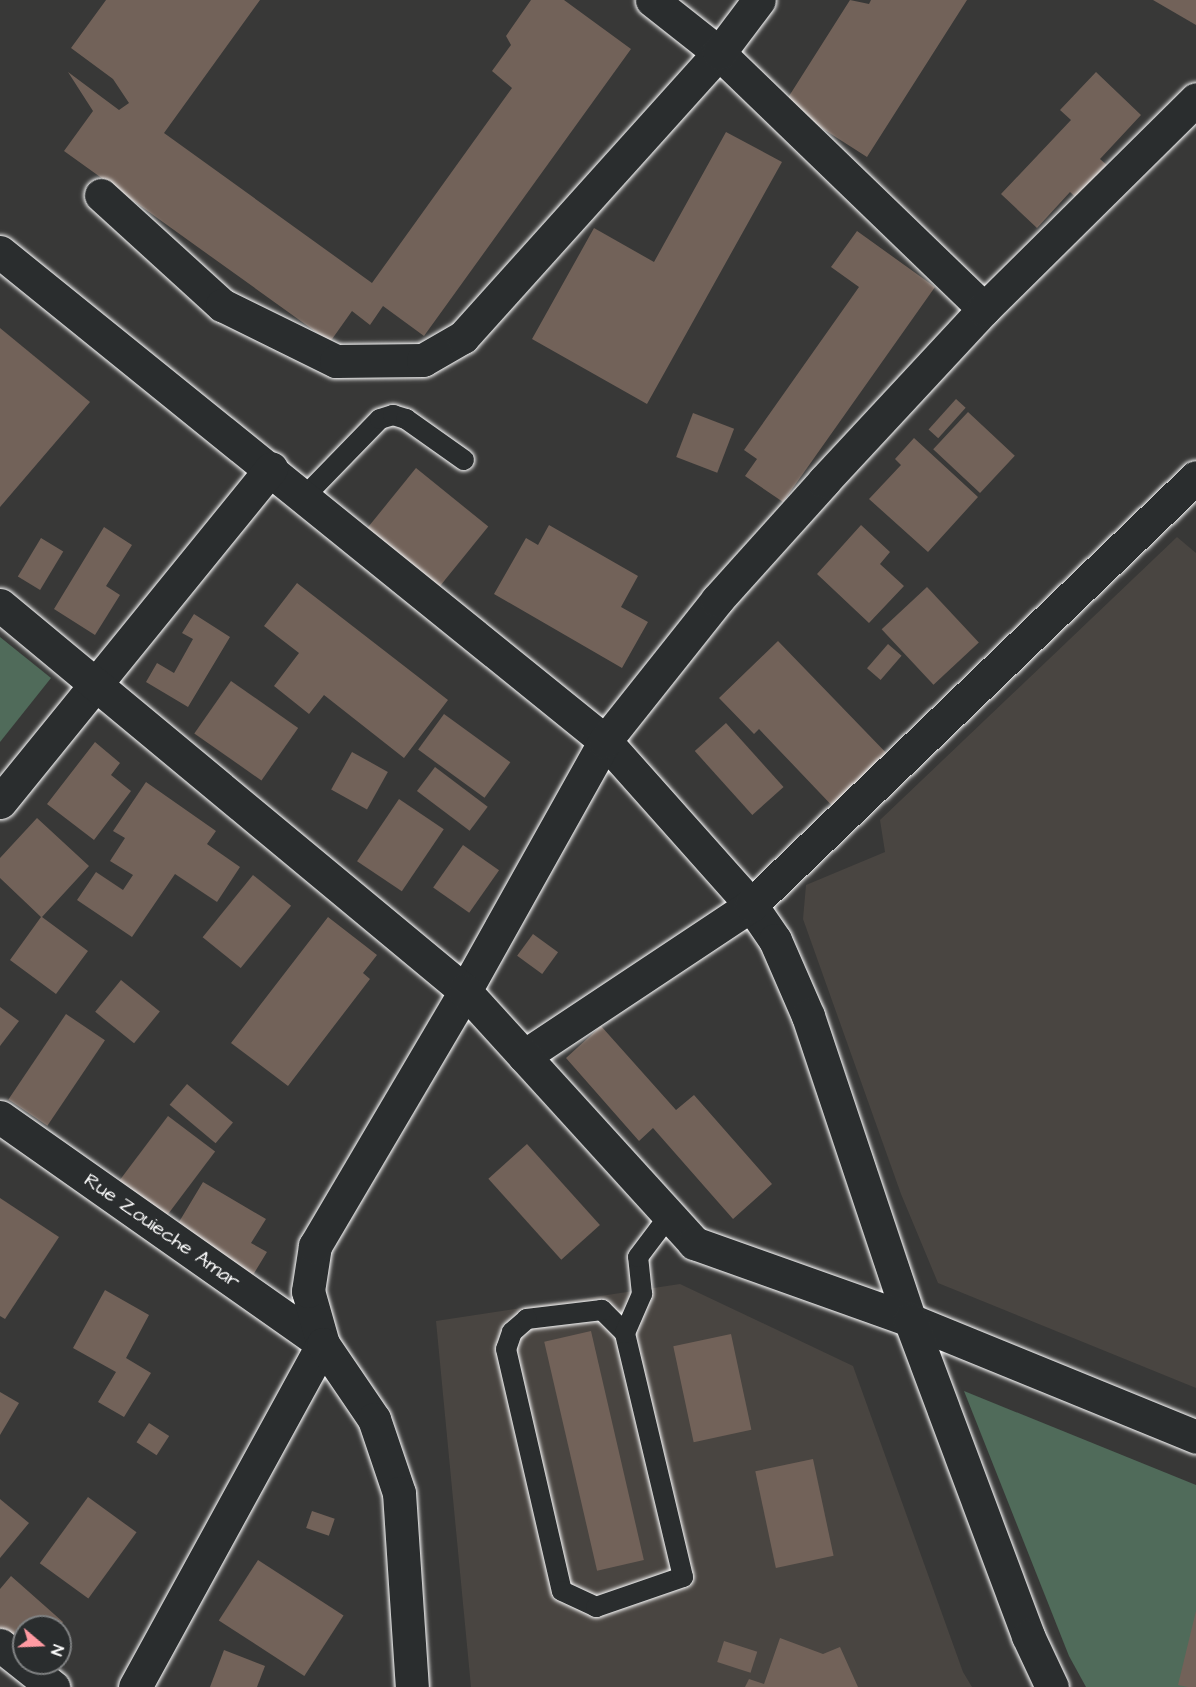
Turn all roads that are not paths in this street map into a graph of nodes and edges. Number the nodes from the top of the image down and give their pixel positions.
1 (652, 0) edge
2 (759, 0) edge
3 (719, 53) junction
4 (1196, 99) edge
5 (101, 195) dead end
6 (0, 252) edge
7 (984, 309) junction
8 (464, 460) dead end
9 (271, 468) junction
10 (1196, 477) edge
11 (305, 496) junction
12 (0, 605) edge
13 (95, 684) junction
14 (605, 741) junction
15 (0, 802) edge
16 (751, 905) junction
17 (465, 991) junction
18 (524, 1056) junction
19 (0, 1117) edge
20 (669, 1216) junction
21 (910, 1320) junction
22 (626, 1333) junction
23 (323, 1344) junction
24 (1196, 1437) edge
25 (0, 1645) edge
26 (53, 1687) edge
27 (135, 1687) edge
28 (412, 1687) edge
29 (1052, 1687) edge

1 - 3 street
2 - 3 street
3 - 5 street
3 - 7 street
4 - 7 street
6 - 9 street
7 - 14 street
8 - 11 lane
9 - 11 street
9 - 13 street
10 - 16 street
11 - 14 street
12 - 13 street
13 - 15 street
13 - 17 street
14 - 16 street
14 - 17 street
16 - 18 street
16 - 21 street
17 - 18 street
17 - 23 street
18 - 20 street
19 - 23 street, Rue Zouieche Amar
20 - 21 street
20 - 22 lane
21 - 24 street
21 - 29 street
22 - 22 lane
23 - 27 street
23 - 28 street
25 - 26 street

